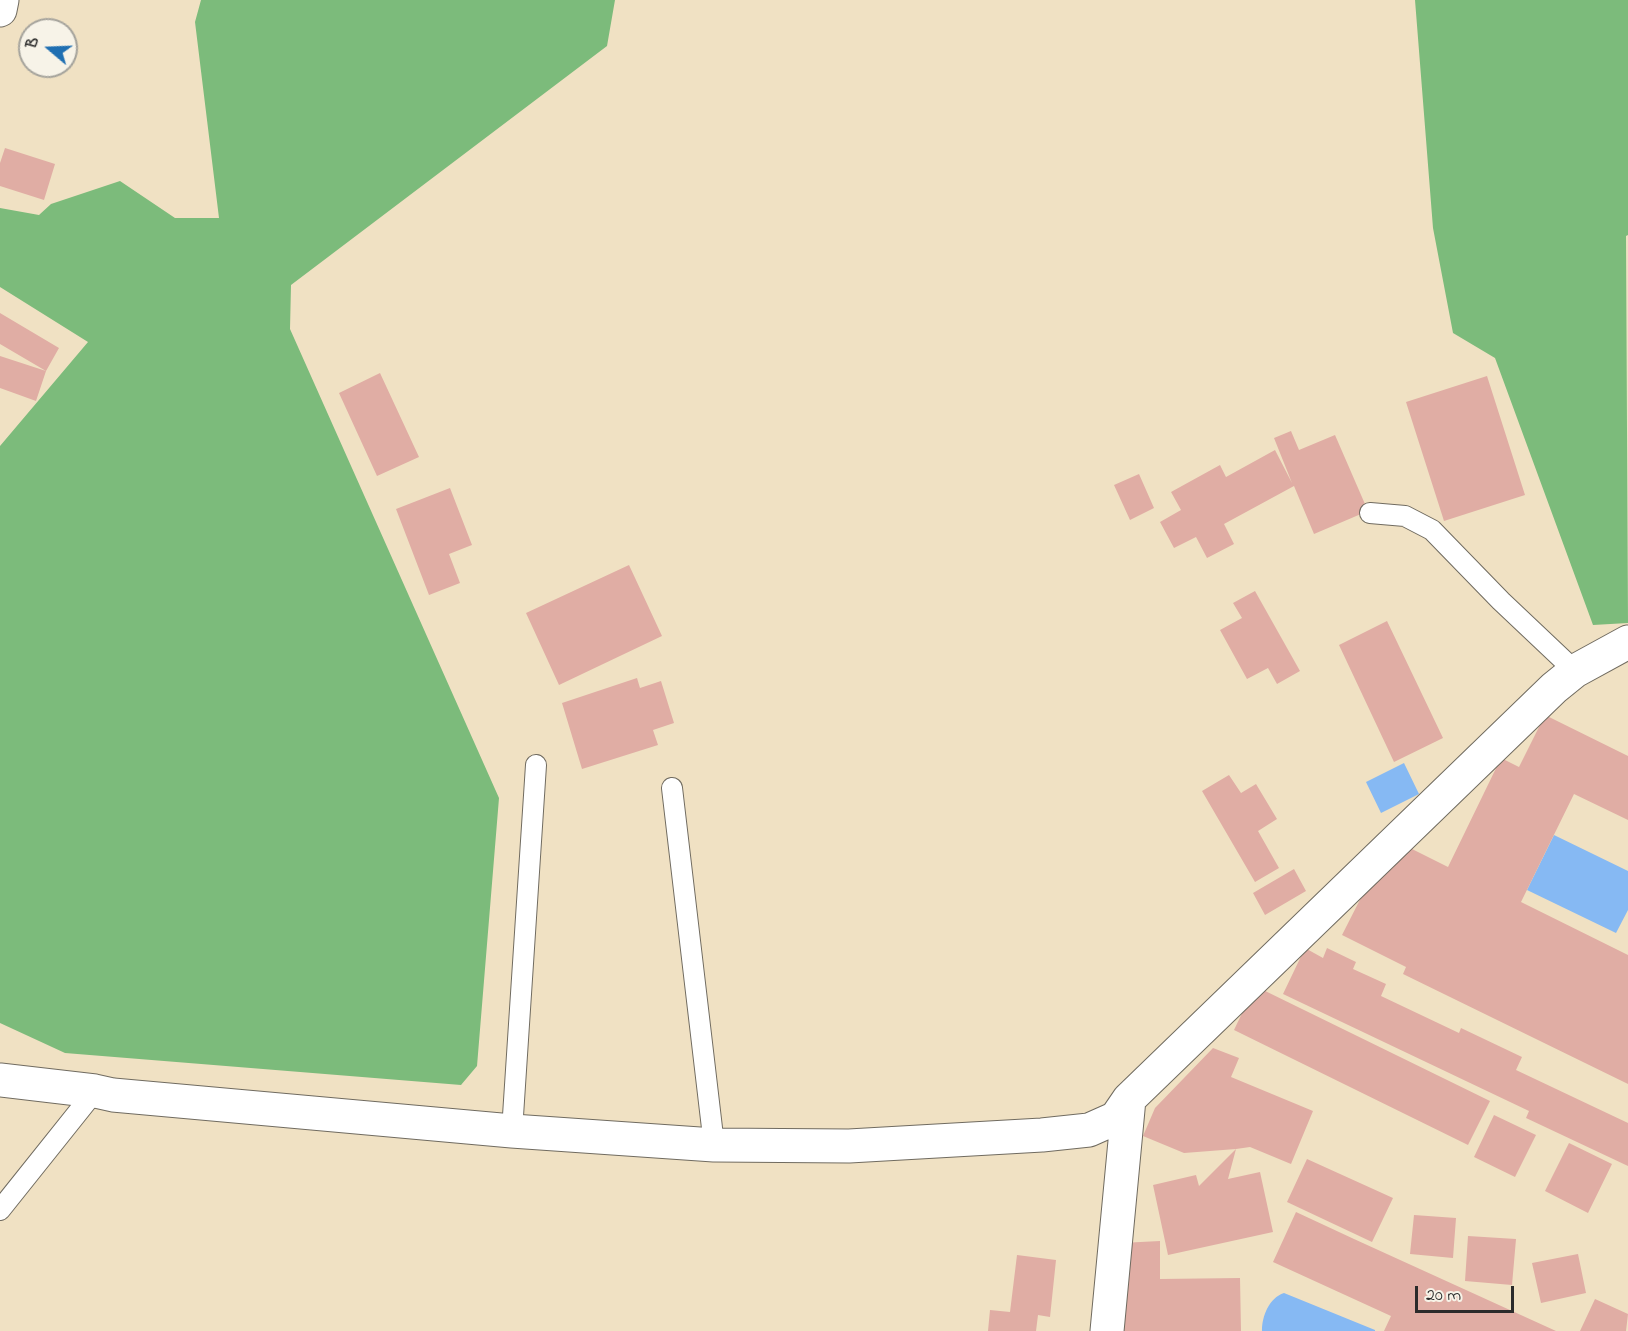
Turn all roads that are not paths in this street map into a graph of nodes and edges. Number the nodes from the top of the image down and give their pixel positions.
1 (2, 0) edge
2 (0, 10) edge
3 (1370, 513) dead end
4 (1628, 642) edge
5 (1575, 671) junction
6 (536, 765) dead end
7 (672, 788) dead end
8 (0, 1080) edge
9 (95, 1091) junction
10 (1130, 1099) junction
11 (512, 1131) junction
12 (714, 1145) junction
13 (0, 1210) edge
14 (1107, 1331) edge

1 - 2 street
3 - 5 lane
4 - 5 street
5 - 10 street
6 - 11 lane
7 - 12 lane
8 - 9 street
9 - 11 street
9 - 13 lane
10 - 12 street
10 - 14 street
11 - 12 street

